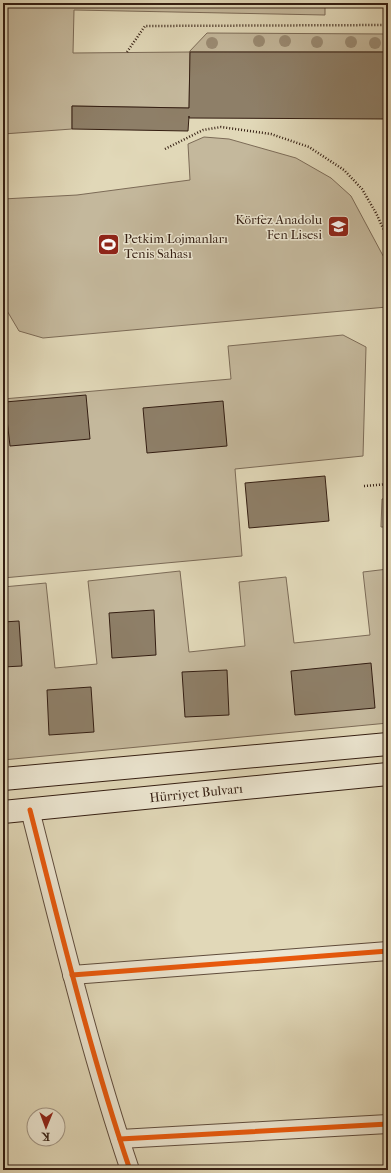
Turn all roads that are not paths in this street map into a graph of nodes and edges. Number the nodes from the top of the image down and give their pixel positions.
1 (388, 744) edge
2 (388, 774) edge
3 (3, 779) edge
4 (30, 810) junction
5 (3, 812) edge
6 (388, 951) edge
7 (72, 975) junction
8 (388, 1124) edge
9 (120, 1139) junction
10 (130, 1170) edge

1 - 3 main road
2 - 4 main road, Hürriyet Bulvarı
4 - 5 main road, Hürriyet Bulvarı
4 - 7 street
6 - 7 street
7 - 9 street
8 - 9 street
9 - 10 street

